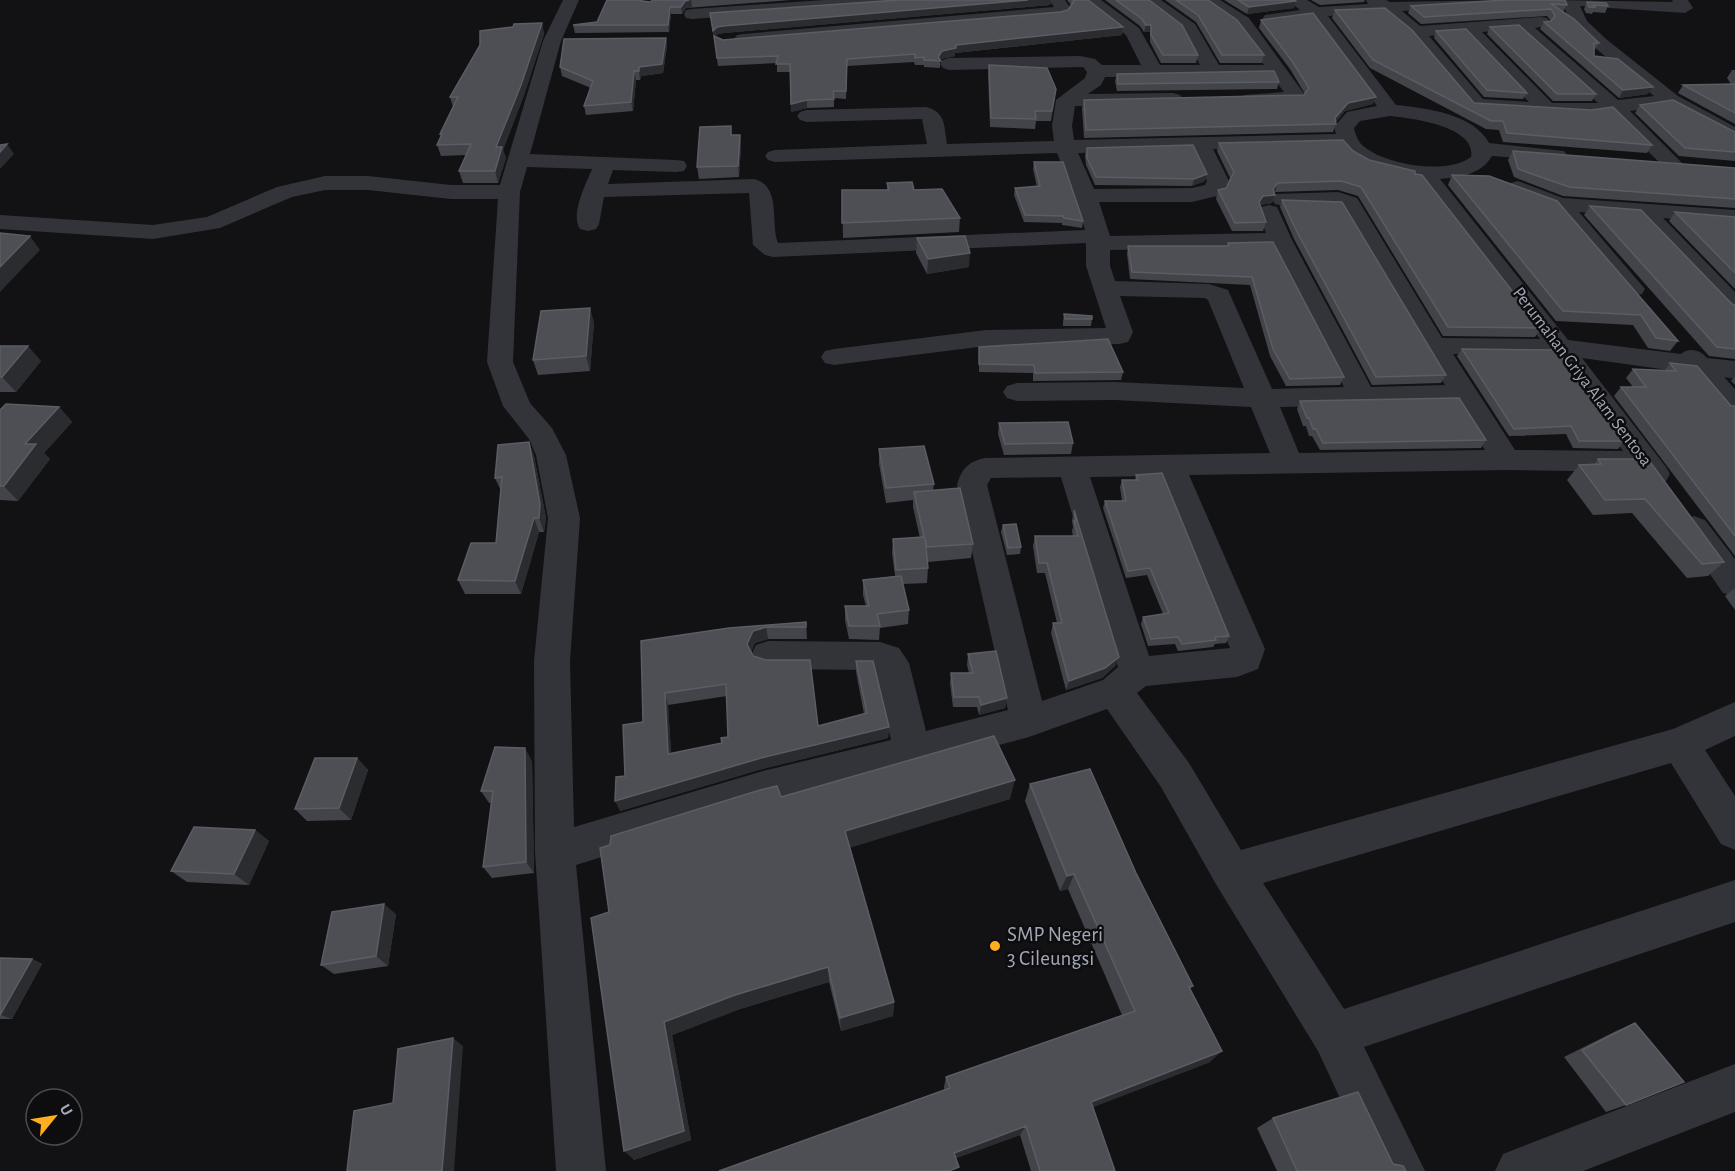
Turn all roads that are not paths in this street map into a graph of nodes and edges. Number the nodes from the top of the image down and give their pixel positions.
1 (571, 0) edge
2 (898, 0) edge
3 (1057, 0) edge
4 (1090, 0) edge
5 (1150, 0) edge
6 (1208, 0) edge
7 (1294, 0) edge
8 (1502, 0) edge
9 (1560, 0) edge
10 (1570, 0) edge
11 (1680, 0) edge
12 (1437, 2) edge
13 (790, 4) edge
14 (1381, 4) edge
15 (1317, 13) junction
16 (692, 14) dead end
17 (1243, 22) junction
18 (1579, 23) junction
19 (1521, 24) junction
20 (1468, 28) junction
21 (1416, 32) junction
22 (804, 33) junction
23 (724, 40) edge
24 (1087, 40) edge
25 (949, 64) dead end
26 (1093, 67) junction
27 (1212, 69) junction
28 (1153, 70) junction
29 (1278, 70) junction
30 (1196, 99) edge
31 (1231, 99) edge
32 (1066, 100) junction
33 (1671, 100) junction
34 (1612, 107) junction
35 (1546, 108) junction
36 (1390, 110) junction
37 (807, 116) dead end
38 (1735, 135) edge
39 (1346, 140) junction
40 (1200, 144) junction
41 (1065, 147) junction
42 (1482, 149) junction
43 (938, 150) junction
44 (775, 156) dead end
45 (1572, 156) edge
46 (517, 160) junction
47 (1640, 162) edge
48 (605, 163) junction
49 (676, 166) dead end
50 (1467, 169) junction
51 (1424, 172) junction
52 (594, 191) junction
53 (509, 192) junction
54 (1086, 196) junction
55 (1560, 204) junction
56 (1643, 211) junction
57 (1731, 221) edge
58 (0, 222) edge
59 (588, 224) dead end
60 (1098, 239) junction
61 (1280, 240) junction
62 (1104, 288) junction
63 (1735, 306) edge
64 (1652, 311) edge
65 (1675, 338) edge
66 (1434, 346) junction
67 (1560, 347) junction
68 (834, 357) dead end
69 (1698, 365) junction
70 (1735, 370) edge
71 (1017, 392) dead end
72 (1362, 394) junction
73 (1466, 394) junction
74 (1262, 398) junction
75 (1735, 406) edge
76 (1506, 460) junction
77 (1646, 462) junction
78 (1289, 463) junction
79 (1170, 465) junction
80 (1072, 466) junction
81 (1735, 584) edge
82 (768, 655) dead end
83 (1126, 682) junction
84 (1735, 718) edge
85 (1029, 721) junction
86 (1680, 744) junction
87 (912, 751) junction
88 (1735, 831) edge
89 (555, 852) junction
90 (1232, 872) junction
91 (1735, 900) edge
92 (1334, 1035) junction
93 (1735, 1088) edge
94 (581, 1171) edge
95 (1400, 1171) edge
96 (1520, 1171) edge

1 - 46 street
2 - 13 street
3 - 22 street
4 - 28 street
5 - 27 street
6 - 17 street
7 - 15 street
8 - 12 street
9 - 10 street
10 - 11 street
10 - 18 street
12 - 14 street
13 - 16 street
13 - 22 street
14 - 15 street
14 - 21 street
15 - 17 street
15 - 36 street
17 - 29 street
18 - 19 street
18 - 33 street
19 - 20 street
19 - 34 street
20 - 21 street
20 - 35 street
21 - 35 street
22 - 23 street
24 - 26 street
25 - 26 street
26 - 28 street
26 - 32 street
27 - 28 street
27 - 29 street
29 - 31 street
30 - 32 street
32 - 41 street
33 - 34 street
33 - 38 street
34 - 35 street
34 - 47 street
36 - 39 street
36 - 42 street
37 - 43 street
39 - 40 street
39 - 51 street
40 - 41 street
40 - 54 street
41 - 43 street
41 - 54 street
42 - 45 street
42 - 50 street
43 - 44 street
46 - 48 street
46 - 53 street
48 - 49 street
48 - 52 street
50 - 51 street
50 - 55 street
51 - 67 street, Perumahan Griya Alam Sentosa
52 - 59 street
52 - 60 street
53 - 58 street
53 - 89 street
54 - 60 street
55 - 56 street
55 - 64 street
56 - 57 street
56 - 63 street
60 - 61 street
60 - 62 street
61 - 66 street
61 - 72 street
62 - 68 street
62 - 74 street
65 - 69 street
66 - 67 street
66 - 73 street
67 - 69 street
67 - 77 street, Perumahan Griya Alam Sentosa
69 - 70 street
69 - 75 street
71 - 74 street
72 - 73 street
72 - 74 street
73 - 76 street
74 - 78 street
76 - 77 street
76 - 78 street
77 - 81 street, Perumahan Griya Alam Sentosa
78 - 79 street
79 - 80 street
79 - 83 street
80 - 83 street
80 - 85 street
82 - 87 street
83 - 85 street
83 - 90 street
84 - 86 street
85 - 87 street
86 - 88 street
86 - 90 street
87 - 89 street
89 - 94 street
90 - 92 street
91 - 92 street
92 - 95 street
93 - 96 street

